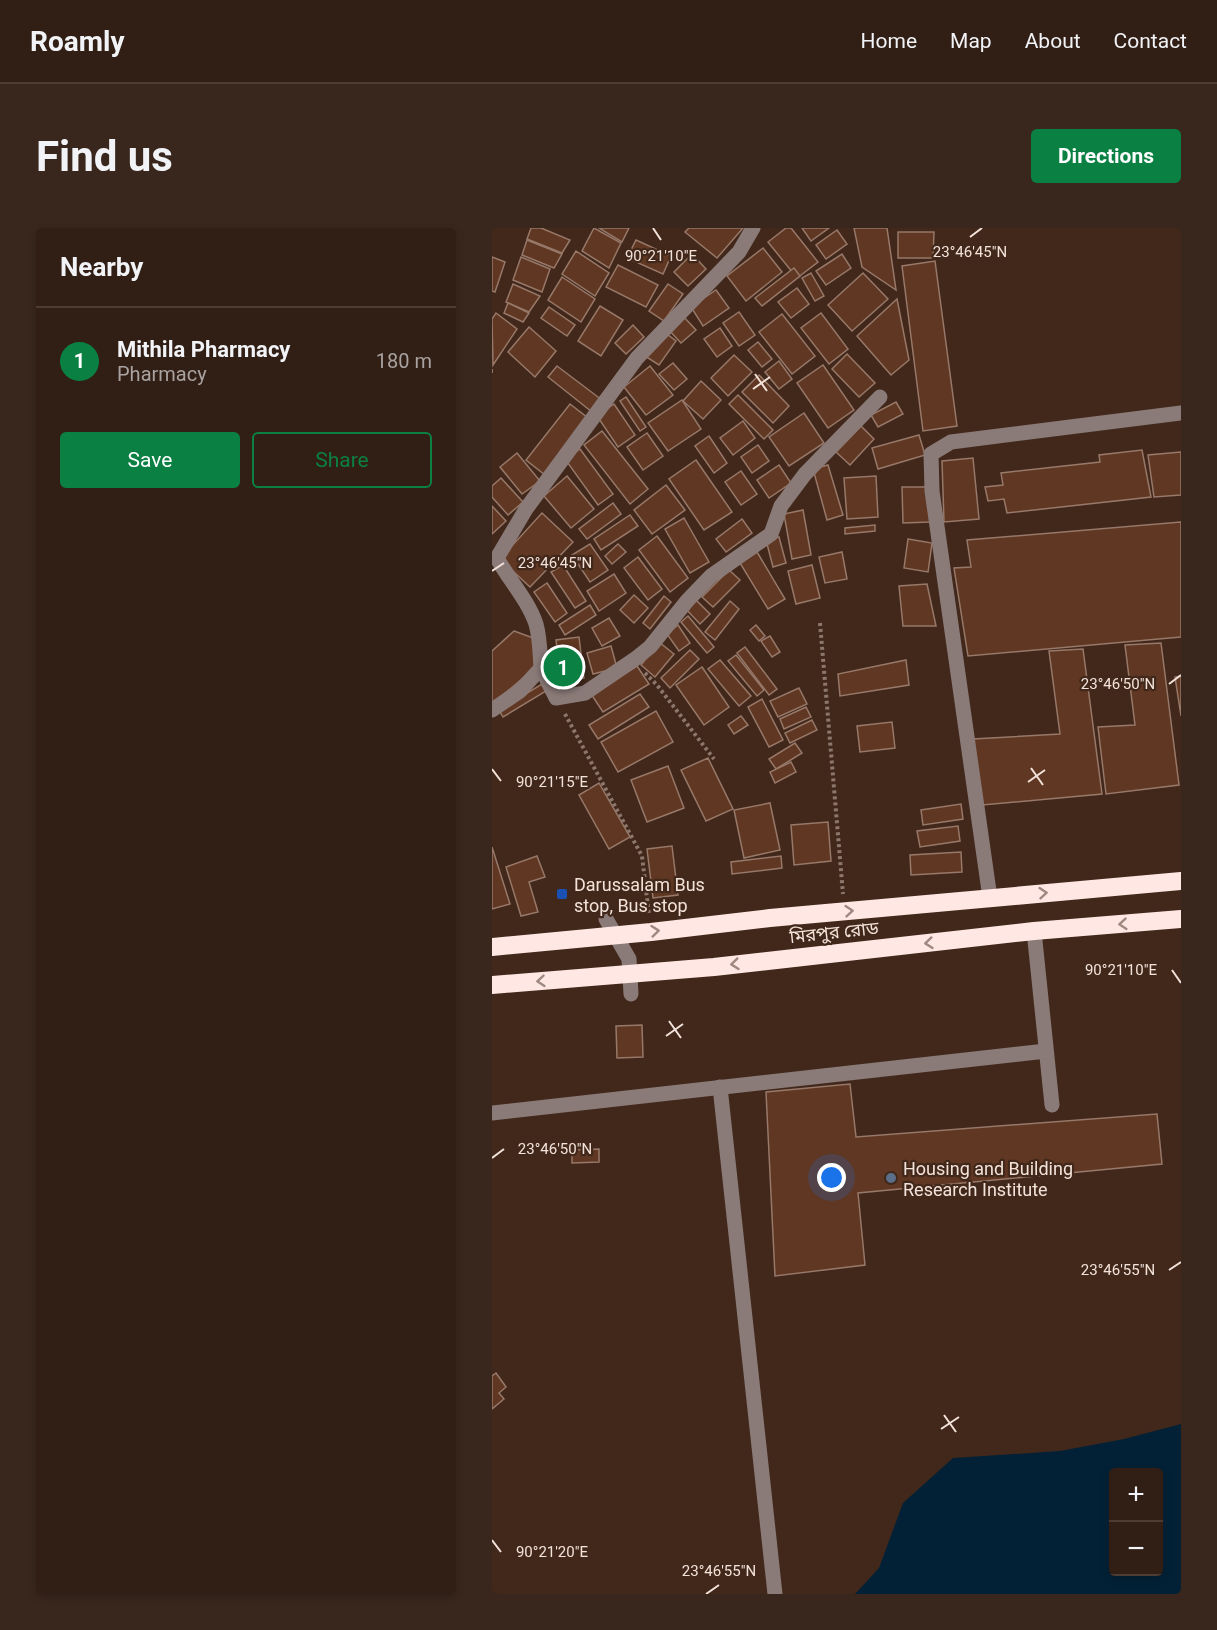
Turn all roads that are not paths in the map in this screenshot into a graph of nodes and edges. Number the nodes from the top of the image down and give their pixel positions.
1 (753, 228) edge
2 (880, 397) dead end
3 (1181, 413) edge
4 (541, 668) junction
5 (492, 710) edge
6 (1181, 881) edge
7 (990, 897) junction
8 (606, 919) dead end
9 (1181, 919) edge
10 (1034, 931) junction
11 (492, 946) edge
12 (492, 985) edge
13 (631, 994) dead end
14 (1046, 1051) junction
15 (720, 1087) junction
16 (1052, 1105) dead end
17 (492, 1113) edge
18 (775, 1594) edge

1 - 4 street
2 - 4 street
3 - 7 street
4 - 5 street
7 -> 6 highway, মিরপুর রোড
11 -> 7 highway, মিরপুর রোড
8 - 13 street
9 -> 10 highway, মিরপুর রোড
10 -> 12 highway, মিরপুর রোড
10 - 14 street
14 - 15 street
14 - 16 street
15 - 17 street
15 - 18 street

